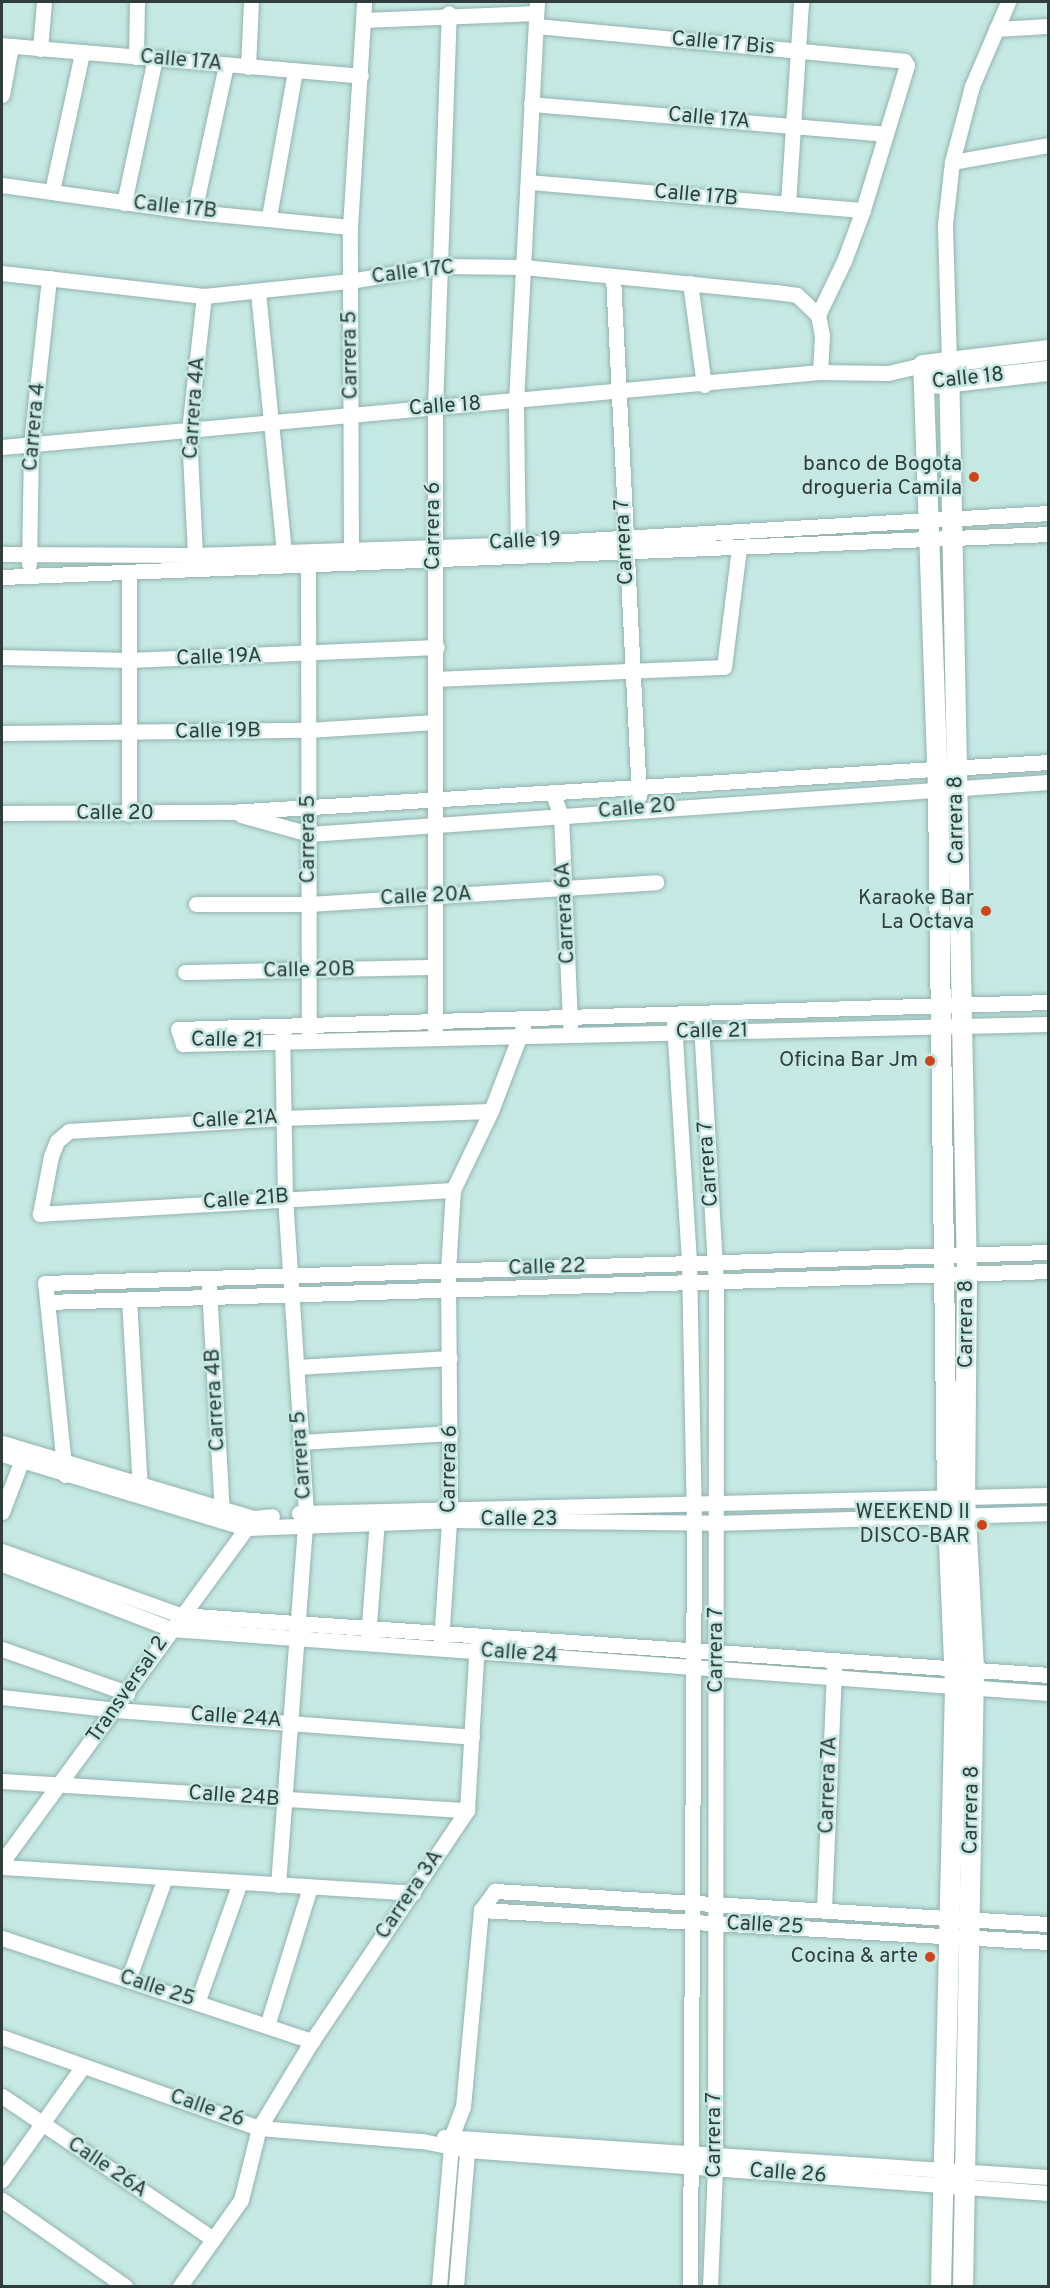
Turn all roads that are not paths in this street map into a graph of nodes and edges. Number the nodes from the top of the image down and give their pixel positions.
1 (44, 2) edge
2 (137, 2) edge
3 (251, 2) edge
4 (364, 2) edge
5 (801, 2) edge
6 (1008, 2) edge
7 (449, 14) junction
8 (536, 14) edge
9 (363, 20) junction
10 (1048, 26) edge
11 (996, 29) junction
12 (6, 46) edge
13 (40, 49) junction
14 (797, 50) junction
15 (82, 52) junction
16 (136, 57) junction
17 (154, 59) junction
18 (226, 65) junction
19 (248, 67) junction
20 (295, 71) junction
21 (362, 76) junction
22 (2, 95) edge
23 (531, 104) junction
24 (792, 126) junction
25 (886, 134) junction
26 (1048, 145) edge
27 (952, 162) junction
28 (529, 182) junction
29 (2, 185) edge
30 (52, 191) junction
31 (124, 203) junction
32 (788, 204) junction
33 (863, 210) junction
34 (194, 212) junction
35 (268, 217) junction
36 (350, 227) junction
37 (439, 266) junction
38 (524, 267) junction
39 (2, 273) edge
40 (613, 276) junction
41 (49, 278) junction
42 (350, 281) junction
43 (690, 283) junction
44 (258, 292) junction
45 (204, 296) junction
46 (818, 315) junction
47 (1048, 350) edge
48 (949, 362) junction
49 (923, 365) junction
50 (1048, 371) edge
51 (820, 372) junction
52 (888, 374) junction
53 (950, 382) junction
54 (704, 385) junction
55 (925, 385) junction
56 (618, 393) junction
57 (516, 402) junction
58 (435, 408) junction
59 (352, 414) junction
60 (273, 420) junction
61 (189, 431) junction
62 (31, 444) junction
63 (2, 447) edge
64 (1048, 513) edge
65 (952, 518) junction
66 (930, 519) junction
67 (710, 531) junction
68 (1048, 534) edge
69 (624, 537) junction
70 (952, 538) junction
71 (931, 539) junction
72 (710, 549) junction
73 (744, 549) junction
74 (284, 550) junction
75 (518, 550) junction
76 (433, 553) junction
77 (625, 553) junction
78 (2, 554) edge
79 (29, 554) junction
80 (195, 555) junction
81 (351, 557) junction
82 (308, 565) junction
83 (129, 572) junction
84 (30, 576) junction
85 (2, 577) edge
86 (437, 647) junction
87 (308, 655) junction
88 (2, 657) edge
89 (129, 660) junction
90 (632, 672) junction
91 (436, 679) junction
92 (435, 722) junction
93 (308, 730) junction
94 (2, 733) edge
95 (129, 733) junction
96 (1048, 762) edge
97 (946, 766) junction
98 (1048, 782) edge
99 (639, 786) junction
100 (947, 788) junction
101 (552, 792) junction
102 (434, 801) junction
103 (309, 806) junction
104 (640, 808) junction
105 (229, 812) junction
106 (2, 813) edge
107 (129, 814) junction
108 (561, 816) junction
109 (435, 824) junction
110 (309, 834) junction
111 (656, 882) dead end
112 (564, 889) junction
113 (437, 896) junction
114 (196, 904) dead end
115 (309, 904) junction
116 (434, 967) junction
117 (309, 971) junction
118 (185, 972) dead end
119 (1048, 1002) edge
120 (951, 1005) junction
121 (700, 1013) junction
122 (674, 1014) junction
123 (571, 1017) junction
124 (523, 1018) junction
125 (435, 1021) junction
126 (1048, 1024) edge
127 (309, 1025) junction
128 (282, 1026) junction
129 (952, 1026) junction
130 (674, 1032) junction
131 (701, 1032) junction
132 (569, 1035) junction
133 (522, 1036) junction
134 (435, 1038) junction
135 (283, 1041) junction
136 (309, 1041) junction
137 (492, 1111) junction
138 (282, 1118) junction
139 (453, 1190) junction
140 (285, 1198) junction
141 (40, 1214) joint
142 (1048, 1252) edge
143 (716, 1262) junction
144 (689, 1263) junction
145 (967, 1264) junction
146 (944, 1265) junction
147 (448, 1270) junction
148 (1048, 1272) edge
149 (290, 1275) junction
150 (208, 1278) junction
151 (716, 1281) junction
152 (688, 1282) junction
153 (449, 1290) junction
154 (291, 1294) junction
155 (210, 1297) junction
156 (129, 1299) junction
157 (47, 1302) junction
158 (450, 1358) junction
159 (297, 1366) junction
160 (451, 1433) junction
161 (300, 1442) junction
162 (2, 1443) edge
163 (2, 1454) edge
164 (23, 1456) junction
165 (65, 1468) junction
166 (140, 1490) junction
167 (1048, 1495) edge
168 (716, 1505) junction
169 (957, 1507) junction
170 (2, 1512) edge
171 (694, 1513) junction
172 (1048, 1513) edge
173 (450, 1514) junction
174 (222, 1515) junction
175 (305, 1518) junction
176 (377, 1521) junction
177 (250, 1523) junction
178 (717, 1523) junction
179 (2, 1551) edge
180 (2, 1564) edge
181 (180, 1615) junction
182 (171, 1629) junction
183 (297, 1631) junction
184 (368, 1636) junction
185 (441, 1641) junction
186 (477, 1643) junction
187 (2, 1649) edge
188 (692, 1651) junction
189 (716, 1652) junction
190 (835, 1660) junction
191 (693, 1667) junction
192 (718, 1669) junction
193 (1048, 1675) edge
194 (834, 1677) junction
195 (964, 1678) junction
196 (127, 1693) junction
197 (1048, 1693) edge
198 (2, 1697) edge
199 (116, 1710) junction
200 (290, 1721) junction
201 (472, 1737) junction
202 (2, 1780) edge
203 (61, 1784) junction
204 (285, 1800) junction
205 (467, 1810) junction
206 (2, 1862) edge
207 (2, 1867) edge
208 (165, 1878) junction
209 (240, 1882) junction
210 (278, 1884) junction
211 (310, 1887) junction
212 (413, 1893) junction
213 (695, 1902) junction
214 (715, 1904) junction
215 (481, 1910) junction
216 (824, 1910) junction
217 (961, 1917) junction
218 (693, 1922) junction
219 (716, 1923) junction
220 (1048, 1924) edge
221 (960, 1937) junction
222 (2, 1938) edge
223 (1048, 1942) edge
224 (128, 1980) junction
225 (196, 2003) junction
226 (267, 2026) junction
227 (2, 2037) edge
228 (312, 2041) junction
229 (83, 2066) junction
230 (2, 2096) edge
231 (463, 2107) junction
232 (42, 2124) junction
233 (259, 2128) junction
234 (452, 2142) junction
235 (468, 2143) junction
236 (693, 2159) junction
237 (715, 2161) junction
238 (1048, 2177) edge
239 (945, 2178) junction
240 (965, 2179) junction
241 (2, 2180) edge
242 (1048, 2193) edge
243 (2, 2200) edge
244 (213, 2239) junction
245 (125, 2286) edge
246 (180, 2286) edge
247 (439, 2286) edge
248 (456, 2286) edge
249 (690, 2286) edge
250 (710, 2286) edge
251 (941, 2286) edge
252 (963, 2286) edge

1 - 13 street
2 - 16 street
3 - 19 street
4 - 9 street, Carrera 5
5 - 14 street
6 - 11 street
7 - 8 street
7 - 9 street
7 - 37 street, Carrera 6
8 - 14 street, Calle 17 Bis
8 - 23 street
9 - 21 street, Carrera 5
10 - 11 street
11 - 27 street
12 - 13 street, Calle 17A
12 - 22 street
13 - 15 street, Calle 17A
14 - 24 street
14 - 25 street, Calle 17 Bis
15 - 16 street, Calle 17A
15 - 30 street
16 - 17 street, Calle 17A
17 - 18 street, Calle 17A
17 - 31 street
18 - 19 street, Calle 17A
18 - 34 street
19 - 20 street, Calle 17A
20 - 21 street, Calle 17A
20 - 35 street
21 - 36 street, Carrera 5
23 - 24 street, Calle 17A
23 - 28 street
24 - 25 street, Calle 17A
24 - 32 street
25 - 33 street
26 - 27 street
27 - 48 street
28 - 32 street, Calle 17B
28 - 38 street
29 - 30 street, Calle 17B
30 - 31 street, Calle 17B
31 - 34 street, Calle 17B
32 - 33 street, Calle 17B
33 - 46 street
34 - 35 street, Calle 17B
35 - 36 street, Calle 17B
36 - 42 street, Carrera 5
37 - 38 street, Calle 17C
37 - 42 street, Calle 17C
37 - 58 street, Carrera 6
38 - 40 street, Calle 17C
38 - 57 street
39 - 41 street, Calle 17C
40 - 43 street, Calle 17C
40 - 56 street, Carrera 7
41 - 45 street, Calle 17C
41 - 62 street, Carrera 4
42 - 44 street, Calle 17C
42 - 59 street, Carrera 5
43 - 46 street, Calle 17C
43 - 54 street
44 - 45 street, Calle 17C
44 - 60 street
45 - 61 street, Carrera 4A
46 - 51 street
47 - 48 street, Calle 18
48 - 49 street, Calle 18
48 - 53 street, Carrera 8
49 - 52 street, Calle 18
49 - 55 street, Carrera 8
50 - 53 street, Calle 18
51 - 52 street, Calle 18
51 - 54 street, Calle 18
52 - 55 street, Calle 18
53 - 55 street, Calle 18
53 - 65 street, Carrera 8
54 - 56 street, Calle 18
55 - 66 street, Carrera 8
56 - 57 street, Calle 18
56 - 69 street, Carrera 7
57 - 58 street, Calle 18
57 - 75 street
58 - 59 street, Calle 18
58 - 76 street, Carrera 6
59 - 60 street, Calle 18
59 - 81 street, Carrera 5
60 - 61 street, Calle 18
60 - 74 street
61 - 62 street, Calle 18
61 - 80 street, Carrera 4A
62 - 63 street, Calle 18
62 - 79 street, Carrera 4
64 - 65 street, Calle 19
65 - 66 street, Calle 19
65 - 70 street, Carrera 8
66 - 67 street, Calle 19
66 - 71 street, Carrera 8
67 - 69 street, Calle 19
67 - 72 street
68 - 70 street, Calle 19
69 - 75 street, Calle 19
69 - 77 street, Carrera 7
70 - 71 street, Calle 19
70 - 97 street, Carrera 8
71 - 73 street, Calle 19
71 - 97 street, Carrera 8
72 - 73 street, Calle 19
72 - 77 street, Calle 19
73 - 90 street
74 - 80 street, Calle 19
74 - 81 street, Calle 19
75 - 76 street, Calle 19
75 - 77 street, Calle 19
76 - 81 street, Calle 19
76 - 86 street, Carrera 6
77 - 90 street, Carrera 7
78 - 79 street, Calle 19
79 - 80 street, Calle 19
79 - 84 street, Carrera 4
81 - 82 street, Calle 19
82 - 83 street, Calle 19
82 - 87 street, Carrera 5
83 - 84 street, Calle 19
83 - 89 street
84 - 85 street, Calle 19
86 - 87 street, Calle 19A
86 - 91 street, Carrera 6
87 - 89 street, Calle 19A
87 - 93 street, Carrera 5
88 - 89 street, Calle 19A
89 - 95 street
90 - 91 street
90 - 99 street, Carrera 7
91 - 92 street, Carrera 6
92 - 93 street, Calle 19B
92 - 102 street, Carrera 6
93 - 95 street, Calle 19B
93 - 103 street, Carrera 5
94 - 95 street, Calle 19B
95 - 107 street
96 - 97 street, Calle 20
97 - 99 street, Calle 20
97 - 100 street, Carrera 8
98 - 100 street, Calle 20
99 - 101 street, Calle 20
99 - 104 street, Carrera 7
100 - 104 street, Calle 20
100 - 120 street, Carrera 8
101 - 102 street, Calle 20
101 - 108 street, Carrera 6A
102 - 103 street, Calle 20
102 - 109 street, Carrera 6
103 - 105 street, Calle 20
103 - 110 street, Carrera 5
104 - 108 street, Calle 20
105 - 107 street, Calle 20
105 - 110 street, Calle 20
106 - 107 street, Calle 20
108 - 109 street, Calle 20
108 - 112 street, Carrera 6A
109 - 110 street, Calle 20
109 - 113 street, Carrera 6
110 - 115 street, Carrera 5
111 - 112 street, Calle 20A
112 - 113 street, Calle 20A
112 - 123 street, Carrera 6A
113 - 115 street, Calle 20A
113 - 116 street, Carrera 6
114 - 115 street, Calle 20A
115 - 117 street, Carrera 5
116 - 117 street, Calle 20B
116 - 125 street, Carrera 6
117 - 118 street, Calle 20B
117 - 127 street, Carrera 5
119 - 120 street, Calle 21
120 - 121 street, Calle 21
120 - 129 street, Carrera 8
121 - 122 street, Calle 21
121 - 131 street, Carrera 7
122 - 123 street, Calle 21
122 - 130 street, Carrera 7
123 - 124 street, Calle 21
123 - 132 street, Carrera 6A
124 - 125 street, Calle 21
124 - 133 street
125 - 127 street, Calle 21
125 - 134 street, Carrera 6
126 - 129 street, Calle 21
127 - 128 street, Calle 21
127 - 136 street, Carrera 5
128 - 135 street, Carrera 5
128 - 135 street, Calle 21
129 - 131 street, Calle 21
129 - 145 street, Carrera 8
129 - 146 street, Carrera 8
130 - 131 street, Calle 21
130 - 132 street, Calle 21
130 - 144 street, Carrera 7
131 - 143 street, Carrera 7
132 - 133 street, Calle 21
133 - 134 street, Calle 21
133 - 137 street
134 - 136 street, Calle 21
135 - 136 street, Calle 21
135 - 138 street, Carrera 5
137 - 138 street, Calle 21A
137 - 139 street
138 - 140 street, Carrera 5
138 - 141 street, Calle 21A
139 - 140 street, Calle 21B
139 - 147 street, Carrera 6
140 - 141 street, Calle 21B
140 - 149 street, Carrera 5
142 - 145 street, Calle 22
143 - 144 street, Calle 22
143 - 146 street, Calle 22
143 - 151 street, Carrera 7
144 - 147 street, Calle 22
144 - 152 street, Carrera 7
145 - 146 street, Calle 22
145 - 148 street, Calle 22
145 - 169 street, Carrera 8
146 - 151 street, Calle 22
146 - 169 street, Carrera 8
147 - 149 street, Calle 22
147 - 153 street, Carrera 6
149 - 150 street, Calle 22
149 - 154 street, Carrera 5
150 - 155 street, Carrera 4B
150 - 157 street, Calle 22
151 - 152 street, Calle 22
151 - 168 street, Carrera 7
152 - 153 street, Calle 22
152 - 171 street, Carrera 7
153 - 154 street, Calle 22
153 - 158 street, Carrera 6
154 - 155 street, Calle 22
154 - 159 street, Carrera 5
155 - 156 street, Calle 22
155 - 174 street, Carrera 4B
156 - 157 street, Calle 22
156 - 166 street
157 - 165 street
158 - 159 street
158 - 160 street, Carrera 6
159 - 161 street, Carrera 5
160 - 161 street
160 - 173 street, Carrera 6
161 - 175 street, Carrera 5
162 - 164 street, Calle 23
163 - 164 street, Calle 23
164 - 165 street, Calle 23
164 - 170 street
165 - 166 street, Calle 23
166 - 174 street, Calle 23
167 - 169 street, Calle 23
168 - 169 street, Calle 23
168 - 171 street, Calle 23
168 - 178 street, Carrera 7
169 - 172 street, Calle 23
169 - 178 street, Calle 23
169 - 195 street, Carrera 8
171 - 173 street, Calle 23
171 - 178 street, Calle 23
171 - 188 street, Carrera 7
173 - 175 street, Calle 23
173 - 176 street, Calle 23
173 - 185 street, Carrera 6
174 - 177 street, Calle 23
175 - 176 street, Calle 23
175 - 177 street, Calle 23
175 - 183 street, Carrera 5
176 - 184 street
177 - 181 street, Transversal 2
178 - 189 street, Carrera 7
179 - 181 street, Calle 24
180 - 182 street, Calle 24
181 - 182 street, Transversal 2
181 - 183 street, Calle 24
182 - 183 street, Calle 24
182 - 196 street, Transversal 2
183 - 184 street, Calle 24
183 - 200 street, Carrera 5
184 - 185 street, Calle 24
185 - 186 street, Calle 24
186 - 188 street, Calle 24
186 - 191 street, Calle 24
186 - 201 street, Carrera 3A
187 - 196 street
188 - 189 street, Calle 24
188 - 191 street, Carrera 7
189 - 190 street, Calle 24
189 - 192 street, Carrera 7
190 - 194 street, Carrera 7A
190 - 195 street, Calle 24
191 - 192 street, Calle 24
191 - 213 street, Carrera 7
192 - 194 street, Calle 24
192 - 214 street, Carrera 7
193 - 195 street, Calle 24
194 - 195 street, Calle 24
194 - 216 street, Carrera 7A
195 - 197 street, Calle 24
195 - 217 street, Carrera 8
196 - 199 street, Transversal 2
198 - 199 street, Calle 24A
199 - 200 street, Calle 24A
199 - 203 street, Transversal 2
200 - 201 street, Calle 24A
200 - 204 street, Carrera 5
201 - 205 street, Carrera 3A
202 - 203 street, Calle 24B
203 - 204 street, Calle 24B
203 - 206 street, Transversal 2
204 - 205 street, Calle 24B
204 - 210 street, Carrera 5
205 - 212 street, Carrera 3A
207 - 208 street
208 - 209 street
208 - 224 street
209 - 210 street
209 - 225 street
210 - 211 street
211 - 212 street
211 - 226 street
212 - 228 street, Carrera 3A
213 - 214 street, Calle 25
213 - 215 street, Calle 25
213 - 218 street, Carrera 7
214 - 216 street, Calle 25
214 - 219 street, Carrera 7
215 - 218 street, Calle 25
215 - 231 street
216 - 217 street, Calle 25
217 - 220 street, Calle 25
217 - 221 street, Carrera 8
218 - 219 street, Calle 25
218 - 236 street, Carrera 7
219 - 221 street, Calle 25
219 - 237 street, Carrera 7
221 - 223 street, Calle 25
221 - 239 street, Carrera 8
221 - 240 street, Carrera 8
222 - 224 street, Calle 25
224 - 225 street, Calle 25
225 - 226 street, Calle 25
226 - 228 street, Calle 25
227 - 229 street, Calle 26
228 - 233 street, Carrera 3A
229 - 232 street
229 - 233 street, Calle 26
230 - 232 street, Calle 26A
231 - 234 street
231 - 235 street
232 - 241 street
232 - 244 street, Calle 26A
233 - 234 street, Calle 26
233 - 244 street, Carrera 3A
234 - 235 street, Calle 26
234 - 247 street
235 - 236 street, Calle 26
235 - 248 street
236 - 237 street, Calle 26
236 - 249 street, Carrera 7
237 - 239 street, Calle 26
237 - 250 street, Carrera 7
238 - 240 street, Calle 26
239 - 240 street, Calle 26
239 - 251 street, Carrera 8
240 - 242 street, Calle 26
240 - 252 street, Carrera 8
243 - 245 street
244 - 246 street, Carrera 3A

